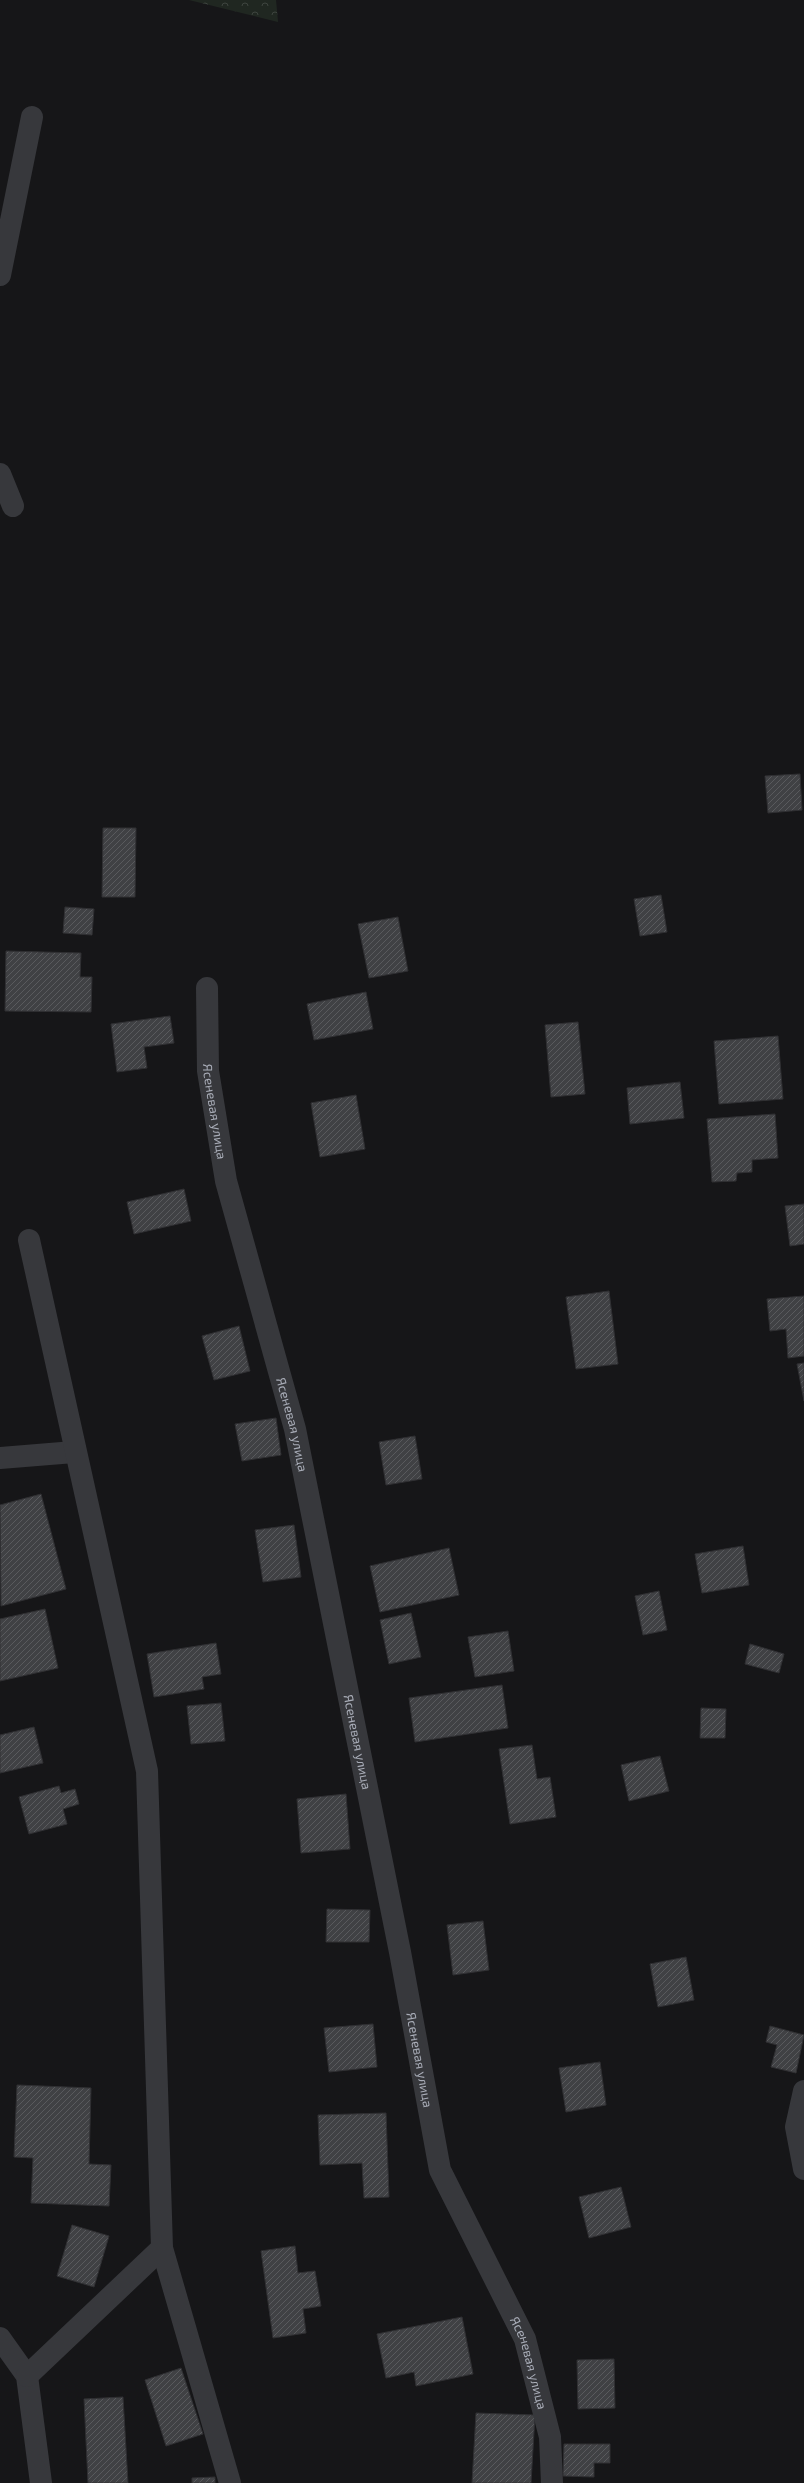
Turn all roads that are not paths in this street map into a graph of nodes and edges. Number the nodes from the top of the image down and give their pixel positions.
1 (32, 118) dead end
2 (0, 275) edge
3 (0, 474) edge
4 (13, 506) dead end
5 (207, 988) dead end
6 (29, 1240) dead end
7 (74, 1452) junction
8 (0, 1458) edge
9 (804, 2091) edge
10 (804, 2169) edge
11 (162, 2248) junction
12 (0, 2338) edge
13 (27, 2376) junction
14 (41, 2483) edge
15 (230, 2483) edge
16 (552, 2483) edge

1 - 2 street
3 - 4 street
5 - 16 street, Ясеневая улица
6 - 7 street
7 - 8 street
7 - 11 street
9 - 10 street
11 - 13 street
11 - 15 street
12 - 13 street
13 - 14 street

